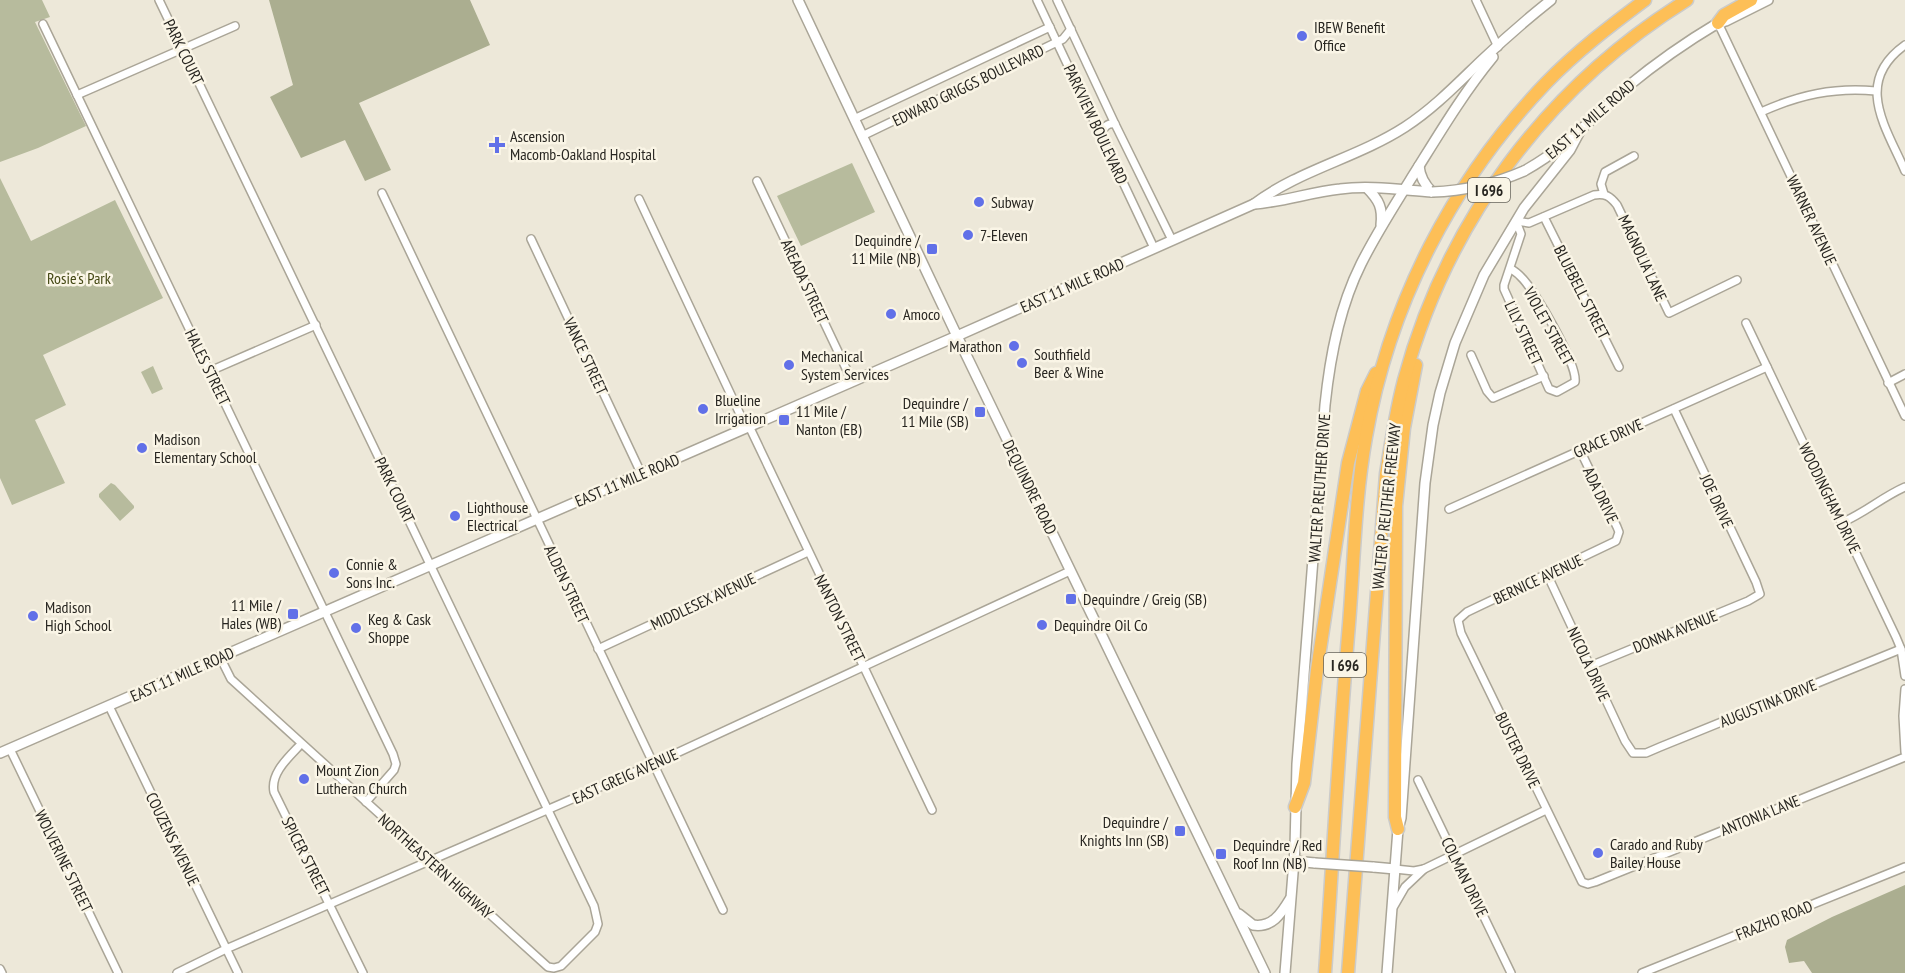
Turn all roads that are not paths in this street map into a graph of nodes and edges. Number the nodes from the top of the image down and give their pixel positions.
1 (159, 0) edge
2 (798, 0) edge
3 (1038, 0) edge
4 (1057, 0) edge
5 (1476, 0) edge
6 (1551, 0) edge
7 (1645, 0) edge
8 (1687, 0) edge
9 (1750, 0) edge
10 (1768, 0) edge
11 (1718, 23) junction
12 (43, 24) dead end
13 (235, 26) dead end
14 (1050, 27) junction
15 (1071, 29) junction
16 (1057, 42) junction
17 (1905, 45) edge
18 (1498, 47) junction
19 (183, 49) junction
20 (1876, 91) junction
21 (77, 95) junction
22 (1761, 112) junction
23 (854, 119) junction
24 (1115, 124) junction
25 (1579, 133) junction
26 (1101, 134) junction
27 (862, 136) junction
28 (1128, 151) junction
29 (1902, 154) edge
30 (1634, 156) dead end
31 (1113, 159) junction
32 (1419, 166) junction
33 (1905, 171) edge
34 (757, 181) dead end
35 (1367, 188) junction
36 (1404, 190) junction
37 (382, 192) dead end
38 (1432, 192) junction
39 (1604, 194) junction
40 (639, 199) dead end
41 (1254, 204) junction
42 (1544, 217) junction
43 (1516, 220) junction
44 (1381, 227) junction
45 (531, 239) dead end
46 (1172, 240) junction
47 (1154, 248) junction
48 (1510, 268) junction
49 (1737, 280) dead end
50 (1422, 322) junction
51 (1746, 323) dead end
52 (316, 325) junction
53 (957, 336) junction
54 (1471, 355) dead end
55 (1384, 359) junction
56 (1619, 367) dead end
57 (1767, 367) junction
58 (210, 371) junction
59 (1905, 375) edge
60 (1544, 376) junction
61 (852, 381) junction
62 (1888, 383) junction
63 (1557, 392) joint
64 (1674, 409) junction
65 (1905, 416) edge
66 (748, 427) junction
67 (1580, 450) junction
68 (641, 473) junction
69 (1905, 487) edge
70 (1449, 509) dead end
71 (537, 519) junction
72 (1841, 523) junction
73 (1616, 541) joint
74 (808, 552) junction
75 (431, 565) junction
76 (1070, 571) junction
77 (1547, 574) junction
78 (1760, 594) joint
79 (325, 611) junction
80 (1459, 618) joint
81 (598, 649) junction
82 (1901, 649) junction
83 (220, 657) junction
84 (1590, 666) junction
85 (863, 667) junction
86 (1905, 676) edge
87 (1905, 689) edge
88 (109, 705) junction
89 (301, 744) junction
90 (10, 749) junction
91 (1905, 752) edge
92 (0, 753) edge
93 (1633, 753) joint
94 (1905, 757) edge
95 (653, 764) junction
96 (1418, 780) dead end
97 (366, 802) junction
98 (1295, 807) junction
99 (548, 810) junction
100 (932, 810) dead end
101 (1546, 810) junction
102 (1398, 830) junction
103 (1454, 855) junction
104 (430, 861) junction
105 (1294, 861) junction
106 (1905, 867) edge
107 (1395, 869) junction
108 (1424, 869) junction
109 (1582, 882) joint
110 (1291, 897) junction
111 (330, 905) junction
112 (1234, 908) junction
113 (723, 910) dead end
114 (1391, 912) junction
115 (226, 950) junction
116 (554, 969) joint
117 (118, 973) edge
118 (177, 973) edge
119 (238, 973) edge
120 (363, 973) edge
121 (1264, 973) edge
122 (1285, 973) edge
123 (1325, 973) edge
124 (1348, 973) edge
125 (1387, 973) edge
126 (1511, 973) edge
127 (1642, 973) edge

1 - 19 street, PARK COURT
2 - 23 main road, DEQUINDRE ROAD
3 - 14 street, PARKVIEW BOULEVARD
4 - 15 street, PARKVIEW BOULEVARD
5 - 18 street
6 - 18 main road, EAST 11 MILE ROAD
7 - 55 highway, WALTER P REUTHER FREEWAY / I 696
8 - 50 highway, WALTER P REUTHER FREEWAY / I 696
9 - 11 highway
10 - 11 main road, EAST 11 MILE ROAD
11 - 22 street, WARNER AVENUE
11 - 25 main road, EAST 11 MILE ROAD
12 - 21 street, HALES STREET
13 - 19 street
14 - 16 street, PARKVIEW BOULEVARD
14 - 23 street, EDWARD GRIGGS BOULEVARD
15 - 16 street, EDWARD GRIGGS BOULEVARD
15 - 24 street, PARKVIEW BOULEVARD
16 - 26 street, PARKVIEW BOULEVARD
16 - 27 street, EDWARD GRIGGS BOULEVARD
17 - 20 street
18 - 32 main road, WALTER P REUTHER DRIVE
18 - 41 main road, EAST 11 MILE ROAD
19 - 21 street
19 - 52 street, PARK COURT
20 - 22 street
20 - 29 street
21 - 58 street, HALES STREET
22 - 62 street, WARNER AVENUE
23 - 27 main road, DEQUINDRE ROAD
24 - 26 street
24 - 28 street, PARKVIEW BOULEVARD
25 - 38 main road, EAST 11 MILE ROAD, bridge
25 - 43 main road
26 - 31 street, PARKVIEW BOULEVARD
27 - 53 main road, DEQUINDRE ROAD
28 - 31 street
28 - 46 street, PARKVIEW BOULEVARD
29 - 33 street
30 - 39 street
31 - 47 street, PARKVIEW BOULEVARD
32 - 36 main road, WALTER P REUTHER DRIVE
32 - 38 main road
34 - 61 street, AREADA STREET
35 - 36 main road, EAST 11 MILE ROAD
35 - 41 main road, EAST 11 MILE ROAD
35 - 44 main road
36 - 38 main road, EAST 11 MILE ROAD
36 - 44 main road, WALTER P REUTHER DRIVE
37 - 71 street, ALDEN STREET
39 - 42 street
39 - 49 street, MAGNOLIA LANE
40 - 66 street, NANTON STREET
41 - 46 main road, EAST 11 MILE ROAD
42 - 43 street
42 - 56 street, BLUEBELL STREET
43 - 48 street
43 - 102 main road
44 - 98 main road, WALTER P REUTHER DRIVE
45 - 68 street, VANCE STREET
46 - 47 main road, EAST 11 MILE ROAD
47 - 53 main road, EAST 11 MILE ROAD
48 - 60 street, LILY STREET
48 - 63 street, VIOLET STREET
50 - 102 highway
50 - 124 highway, WALTER P REUTHER FREEWAY / I 696
51 - 57 street, WOODINGHAM DRIVE
52 - 58 street
52 - 75 street, PARK COURT
53 - 61 main road, EAST 11 MILE ROAD
53 - 76 main road, DEQUINDRE ROAD
54 - 60 street
55 - 98 highway
55 - 123 highway, WALTER P REUTHER FREEWAY / I 696
57 - 64 street, GRACE DRIVE
57 - 72 street, WOODINGHAM DRIVE
58 - 79 street, HALES STREET
59 - 62 street
60 - 63 street, LILY STREET
61 - 66 main road, EAST 11 MILE ROAD
62 - 65 street, WARNER AVENUE
64 - 67 street, GRACE DRIVE
64 - 78 street, JOE DRIVE
66 - 68 main road, EAST 11 MILE ROAD
66 - 74 street, NANTON STREET
67 - 70 street, GRACE DRIVE
67 - 73 street, ADA DRIVE
68 - 71 main road, EAST 11 MILE ROAD
69 - 72 street
71 - 75 main road, EAST 11 MILE ROAD
71 - 81 street, ALDEN STREET
72 - 82 street, WOODINGHAM DRIVE
73 - 77 street, BERNICE AVENUE
74 - 81 street, MIDDLESEX AVENUE
74 - 85 street, NANTON STREET
75 - 79 main road, EAST 11 MILE ROAD
75 - 99 street, PARK COURT
76 - 85 street, EAST GREIG AVENUE
76 - 112 main road, DEQUINDRE ROAD
77 - 80 street, BERNICE AVENUE
77 - 84 street, NICOLA DRIVE
78 - 84 street, DONNA AVENUE
79 - 83 main road, EAST 11 MILE ROAD
79 - 97 street, HALES STREET
80 - 101 street, BUSTER DRIVE
81 - 95 street, ALDEN STREET
82 - 86 street, WOODINGHAM DRIVE
82 - 93 street, AUGUSTINA DRIVE
83 - 88 main road, EAST 11 MILE ROAD
83 - 89 street, NORTHEASTERN HIGHWAY
84 - 93 street, NICOLA DRIVE
85 - 95 street, EAST GREIG AVENUE
85 - 100 street, NANTON STREET
87 - 91 street
88 - 90 main road, EAST 11 MILE ROAD
88 - 115 street, COUZENS AVENUE
89 - 97 street, NORTHEASTERN HIGHWAY
89 - 111 street, SPICER STREET
90 - 92 main road, EAST 11 MILE ROAD
90 - 117 street, WOLVERINE STREET
94 - 109 street, ANTONIA LANE
95 - 99 street, EAST GREIG AVENUE
95 - 113 street, ALDEN STREET
96 - 103 street, COLMAN DRIVE
97 - 104 street, NORTHEASTERN HIGHWAY
98 - 105 main road, WALTER P REUTHER DRIVE
99 - 104 street, EAST GREIG AVENUE
99 - 116 street, PARK COURT
101 - 103 street
101 - 109 street, BUSTER DRIVE
102 - 107 main road
103 - 108 street
103 - 126 street, COLMAN DRIVE
104 - 111 street, EAST GREIG AVENUE
104 - 116 street, NORTHEASTERN HIGHWAY
105 - 107 main road, bridge
105 - 110 main road, WALTER P REUTHER DRIVE
106 - 127 street, FRAZHO ROAD
107 - 108 street
107 - 114 main road
108 - 114 street
110 - 112 main road
110 - 122 main road, WALTER P REUTHER DRIVE
111 - 115 street, EAST GREIG AVENUE
111 - 120 street, SPICER STREET
112 - 121 main road, DEQUINDRE ROAD
114 - 125 main road
115 - 118 street, EAST GREIG AVENUE
115 - 119 street, COUZENS AVENUE

